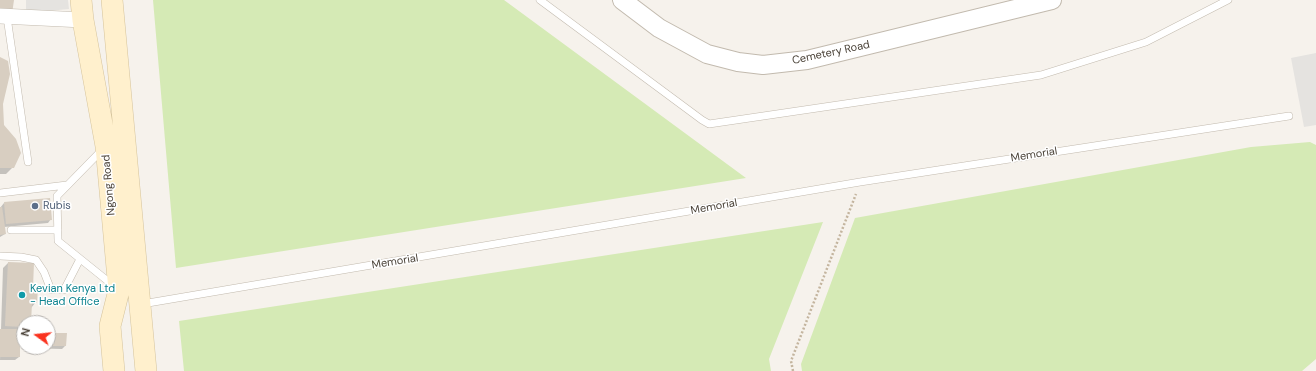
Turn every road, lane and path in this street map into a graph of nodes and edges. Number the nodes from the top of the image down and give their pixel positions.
1 (112, 0) edge
2 (540, 0) edge
3 (622, 0) edge
4 (1052, 0) edge
5 (1228, 0) edge
6 (82, 10) edge
7 (3, 16) edge
8 (1289, 116) dead end
9 (106, 146) junction
10 (28, 162) dead end
11 (860, 182) junction
12 (67, 185) junction
13 (0, 193) edge
14 (11, 230) dead end
15 (58, 230) junction
16 (0, 256) edge
17 (80, 259) junction
18 (119, 290) junction
19 (140, 304) junction
20 (114, 371) edge
21 (146, 371) edge
22 (793, 371) edge

1 - 19 main road, Ngong Road
2 - 5 lane
3 - 4 street, Cemetery Road
6 - 7 street
6 - 9 main road, Ngong Road
7 - 10 lane
8 - 11 lane, Memorial
9 - 12 lane
9 - 18 main road, Ngong Road
11 - 19 lane, Memorial
11 - 22 path
12 - 13 lane
12 - 15 lane
14 - 15 lane
15 - 17 lane
16 - 17 lane
17 - 18 lane
18 - 20 main road, Ngong Road
19 - 21 main road, Ngong Road

